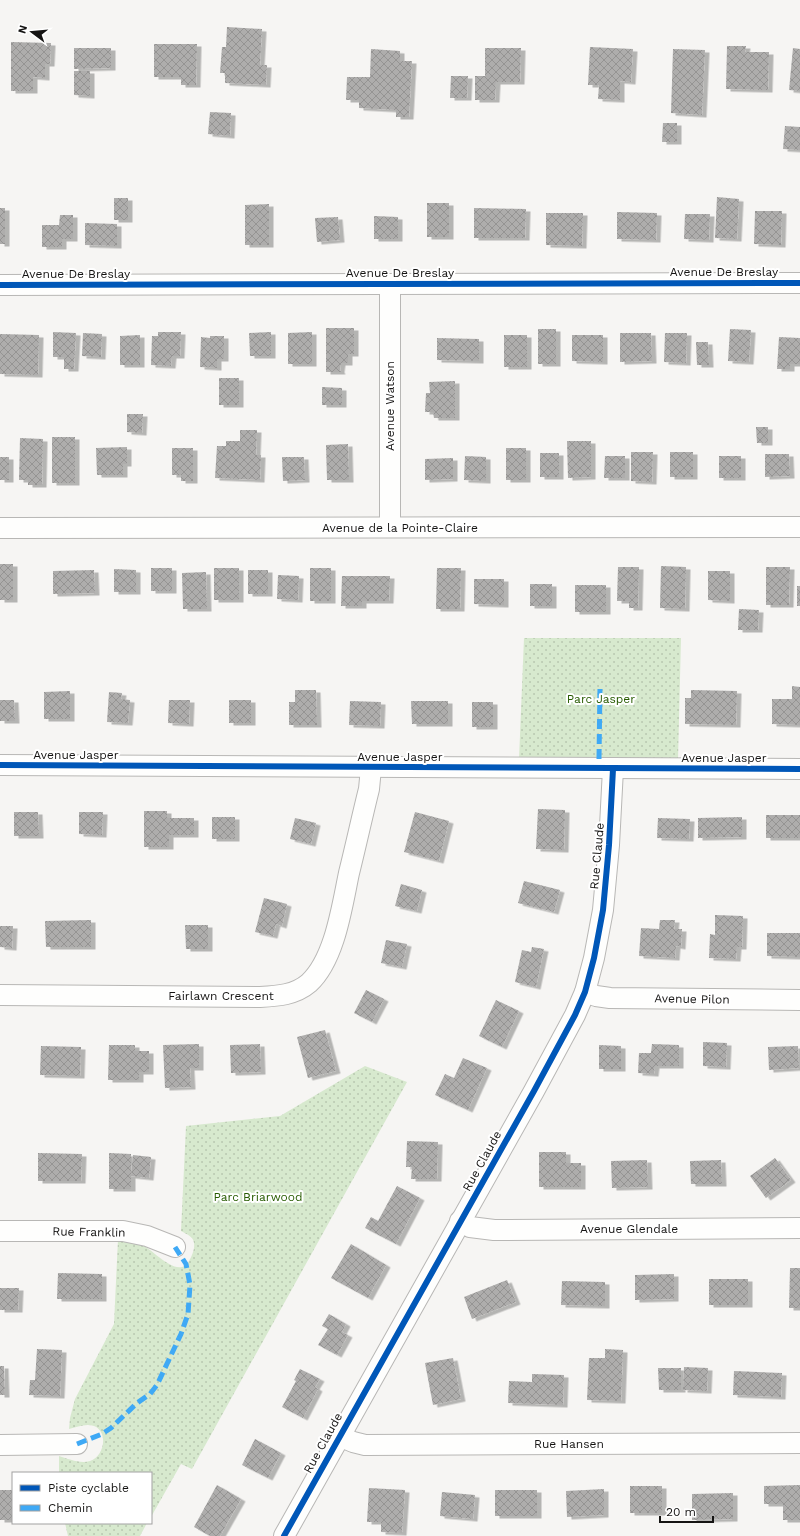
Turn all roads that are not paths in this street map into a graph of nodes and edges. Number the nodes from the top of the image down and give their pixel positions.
1 (800, 283) edge
2 (390, 284) junction
3 (0, 285) edge
4 (800, 527) edge
5 (0, 528) edge
6 (390, 528) junction
7 (0, 765) edge
8 (371, 768) junction
9 (614, 769) junction
10 (800, 769) edge
11 (585, 992) junction
12 (0, 995) edge
13 (800, 1000) edge
14 (460, 1221) junction
15 (800, 1228) edge
16 (0, 1231) edge
17 (175, 1247) dead end
18 (339, 1436) junction
19 (800, 1443) edge
20 (77, 1444) dead end
21 (0, 1445) edge
22 (284, 1536) edge

1 - 2 street, Avenue De Breslay
2 - 3 street, Avenue De Breslay
2 - 6 street, Avenue Watson
4 - 6 street, Avenue de la Pointe-Claire
5 - 6 street, Avenue de la Pointe-Claire
7 - 8 street, Avenue Jasper
8 - 9 street, Avenue Jasper
8 - 12 street, Fairlawn Crescent
9 - 10 street, Avenue Jasper
9 - 11 street, Rue Claude
11 - 13 street, Avenue Pilon
11 - 14 street, Rue Claude
14 - 15 street, Avenue Glendale
14 - 18 street, Rue Claude
16 - 17 street, Rue Franklin
18 - 19 street, Rue Hansen
18 - 22 street, Rue Claude
20 - 21 street

